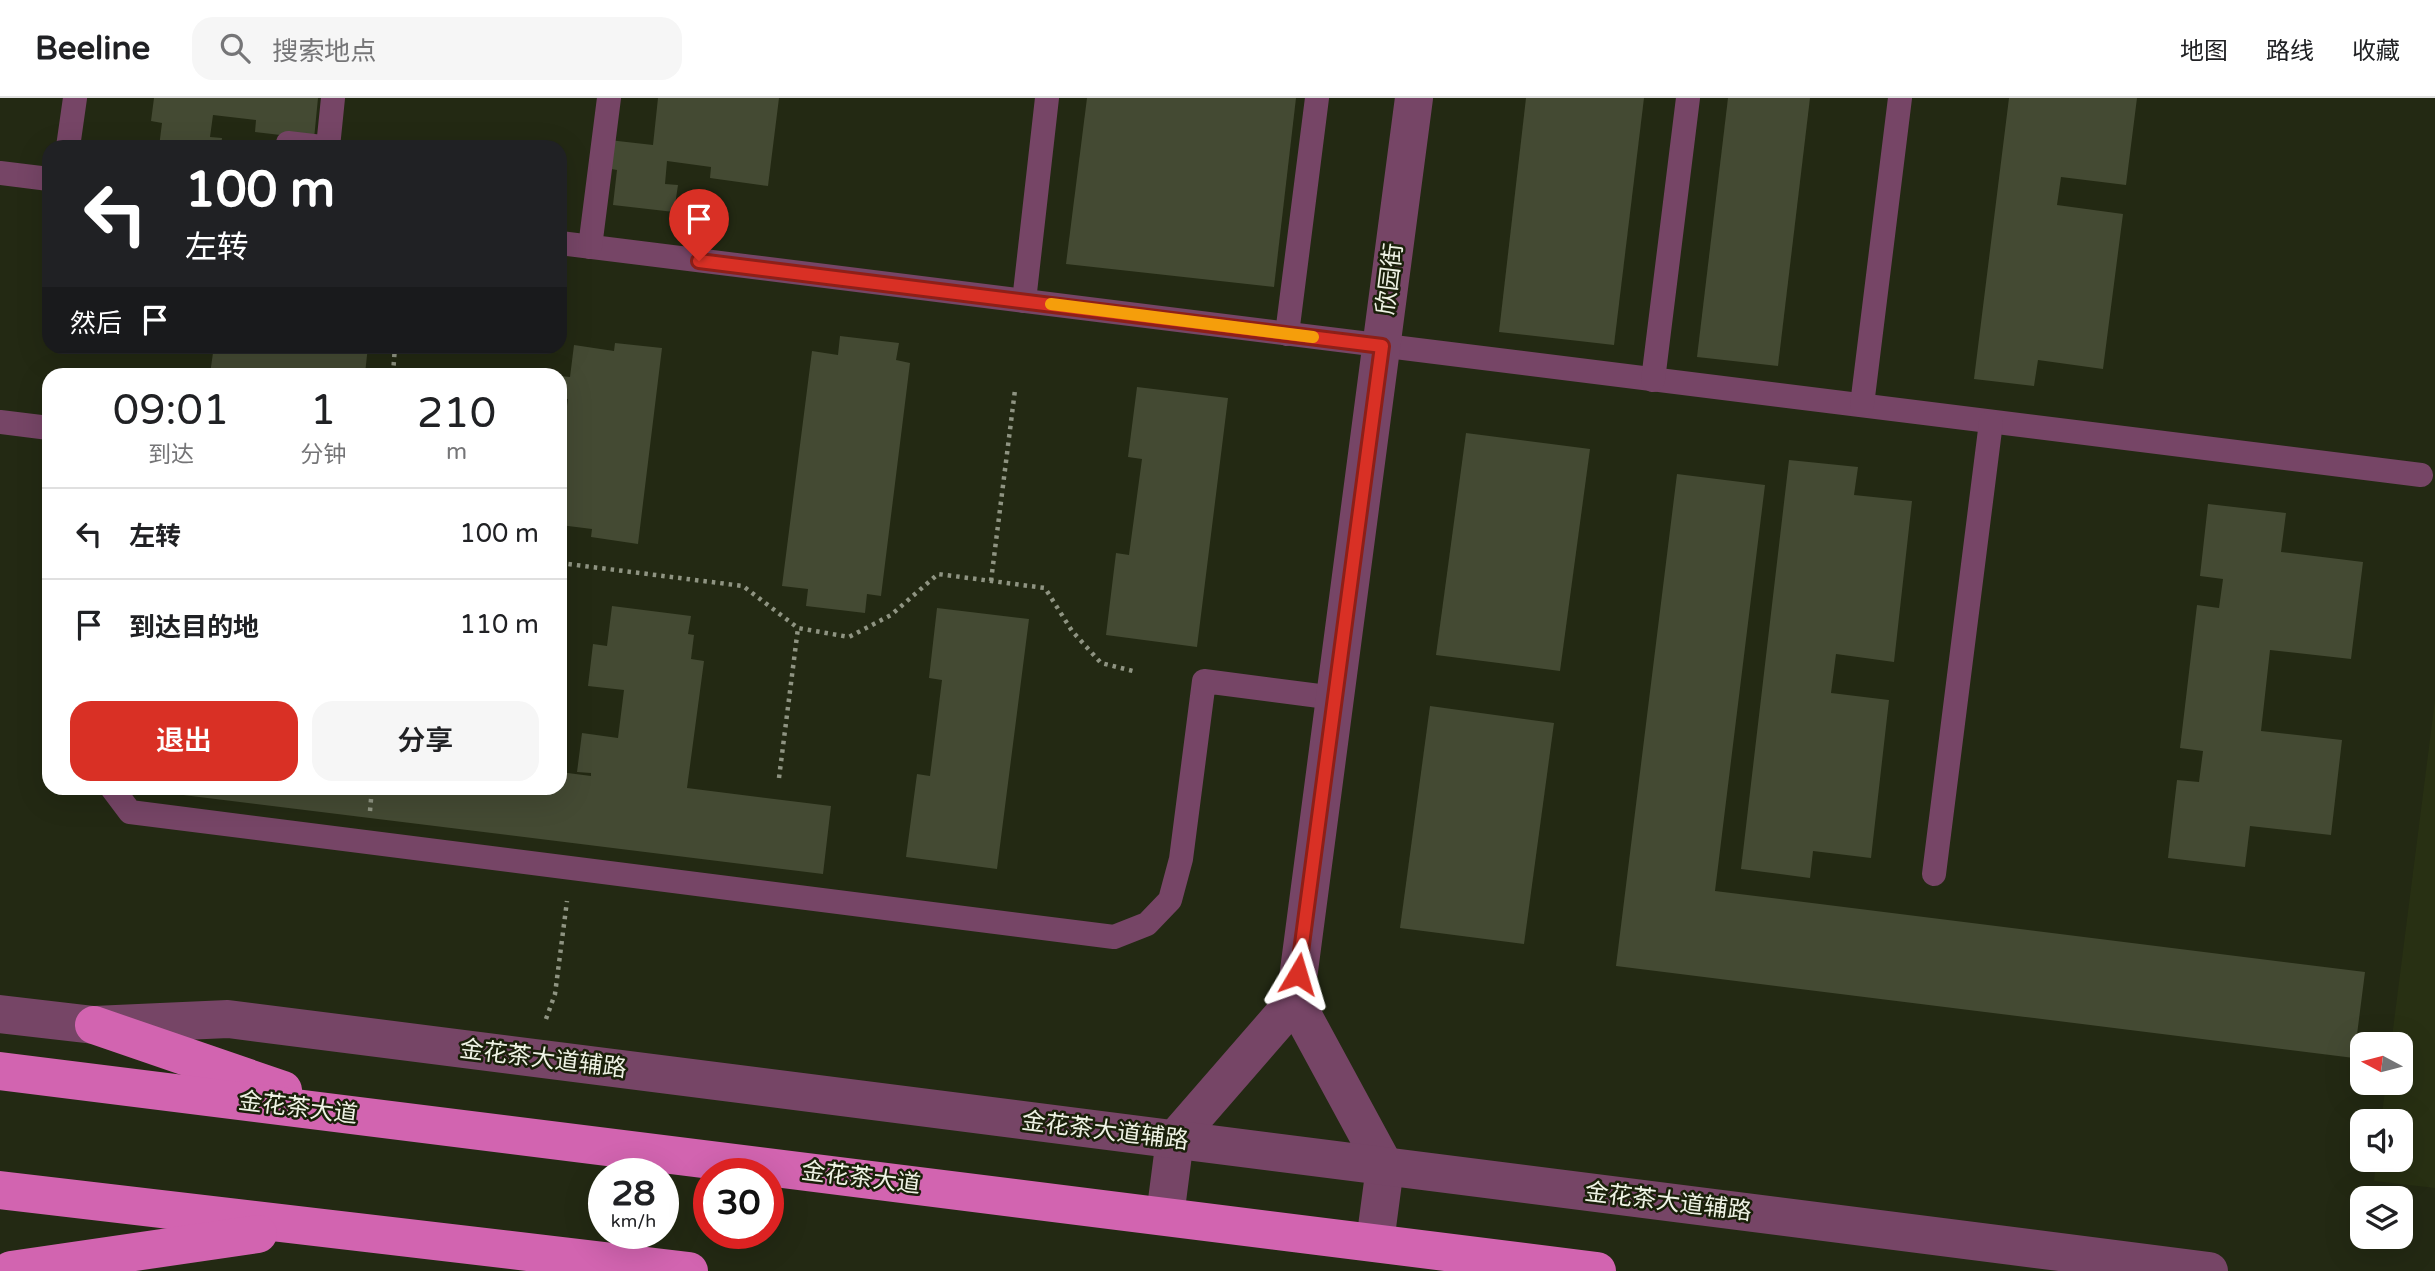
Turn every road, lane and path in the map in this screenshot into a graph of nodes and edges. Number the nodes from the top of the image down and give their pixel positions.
1 (75, 98) edge
2 (333, 98) edge
3 (609, 98) edge
4 (1047, 98) edge
5 (1317, 98) edge
6 (1414, 98) edge
7 (1688, 98) edge
8 (1900, 98) edge
9 (69, 140) edge
10 (329, 140) edge
11 (0, 173) edge
12 (42, 178) edge
13 (567, 244) edge
14 (590, 247) junction
15 (1024, 301) junction
16 (1287, 334) junction
17 (1382, 346) junction
18 (1653, 380) junction
19 (1015, 390) dead end
20 (1862, 405) junction
21 (0, 422) edge
22 (1991, 422) junction
23 (42, 427) edge
24 (2421, 475) dead end
25 (567, 564) edge
26 (991, 581) junction
27 (798, 628) junction
28 (1133, 671) dead end
29 (1335, 698) junction
30 (779, 778) dead end
31 (117, 795) edge
32 (371, 795) edge
33 (369, 818) dead end
34 (571, 869) junction
35 (1934, 874) dead end
36 (0, 995) edge
37 (1295, 1002) junction
38 (0, 1014) edge
39 (94, 1026) junction
40 (531, 1058) junction
41 (0, 1071) edge
42 (358, 1115) junction
43 (1175, 1139) junction
44 (1385, 1167) junction
45 (0, 1189) edge
46 (1165, 1216) junction
47 (310, 1226) junction
48 (1375, 1242) junction
49 (0, 1266) edge
50 (10, 1271) edge
51 (17, 1271) edge
52 (689, 1271) edge
53 (1597, 1271) edge
54 (2209, 1271) edge

1 - 9 lane
2 - 10 lane
3 - 14 lane
4 - 15 lane
5 - 16 lane
6 - 17 street, 欣园街
7 - 18 lane
8 - 20 lane
11 - 12 lane
13 - 14 lane
14 - 15 lane
15 - 16 lane
16 - 17 lane
17 - 18 lane
17 - 29 street, 欣园街
18 - 20 lane
19 - 26 path
20 - 22 lane
21 - 23 lane
22 - 24 lane
22 - 35 lane
25 - 27 path
26 - 27 path
26 - 28 path
27 - 30 path
29 - 34 lane
29 - 37 street, 欣园街
31 - 34 lane
32 - 33 path
34 - 40 path
36 - 39 street
37 - 43 street
37 - 44 street
38 - 39 street, 金花茶大道辅路
39 - 40 street, 金花茶大道辅路
39 - 42 highway
40 - 43 street, 金花茶大道辅路
41 - 42 highway, 金花茶大道
42 - 46 highway, 金花茶大道
43 - 44 street, 金花茶大道辅路
43 - 46 street
44 - 48 street
44 - 54 street, 金花茶大道辅路
45 - 47 highway
46 - 48 highway, 金花茶大道
47 - 50 highway
47 - 52 highway
48 - 53 highway, 金花茶大道
49 - 50 street
50 - 51 street

